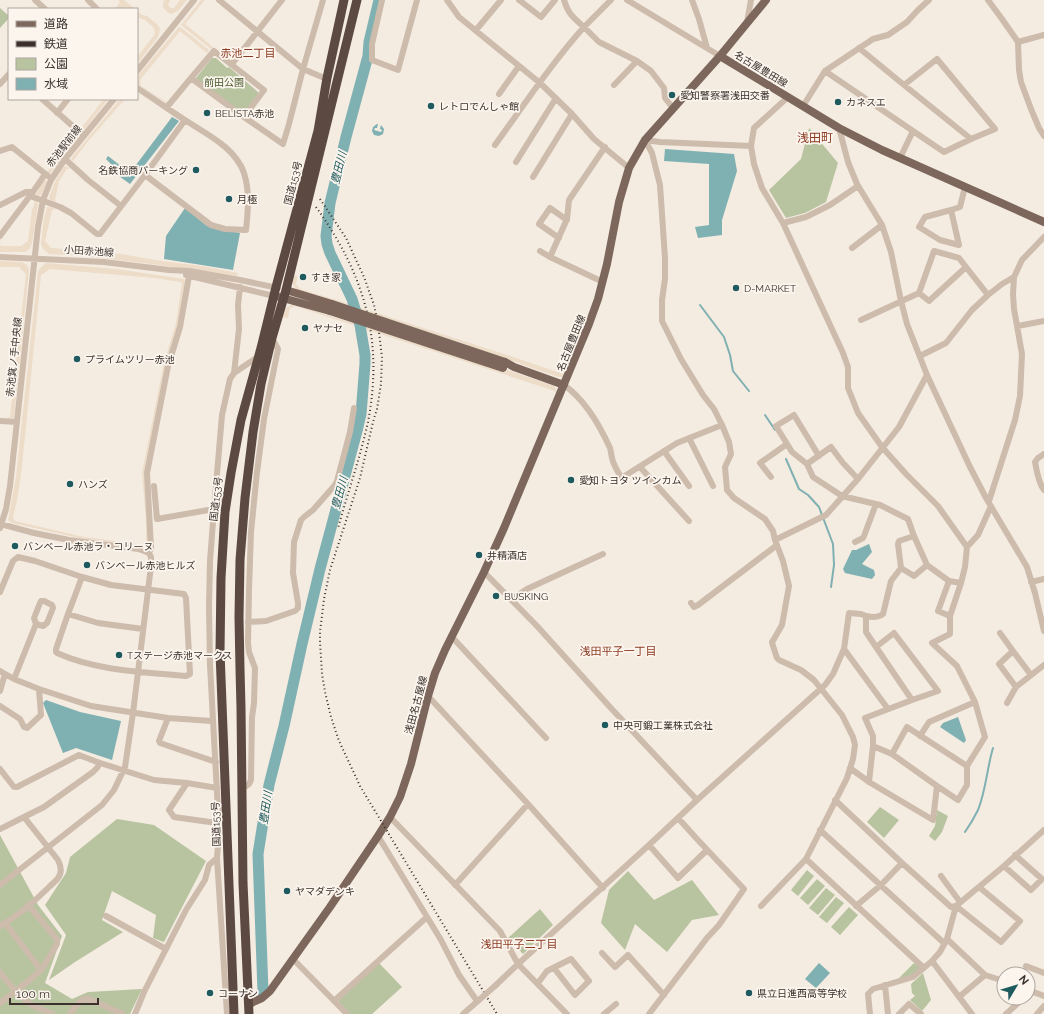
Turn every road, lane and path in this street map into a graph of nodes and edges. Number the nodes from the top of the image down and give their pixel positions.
1 (35, 0) edge
2 (88, 0) edge
3 (194, 0) edge
4 (220, 0) edge
5 (282, 0) edge
6 (323, 0) edge
7 (344, 0) edge
8 (357, 0) edge
9 (382, 0) edge
10 (417, 0) edge
11 (447, 0) edge
12 (501, 0) edge
13 (519, 0) edge
14 (555, 0) edge
15 (564, 0) edge
16 (611, 0) edge
17 (627, 0) edge
18 (692, 0) edge
19 (751, 0) edge
20 (766, 0) edge
21 (929, 0) edge
22 (988, 0) edge
23 (44, 8) edge
24 (96, 8) edge
25 (747, 24) junction
26 (584, 27) junction
27 (476, 30) junction
28 (257, 31) junction
29 (1044, 35) edge
30 (1018, 42) junction
31 (707, 48) junction
32 (859, 48) junction
33 (720, 56) junction
34 (638, 61) junction
35 (232, 64) junction
36 (519, 66) junction
37 (304, 69) junction
38 (138, 70) edge
39 (824, 71) junction
40 (8, 75) edge
41 (191, 78) junction
42 (327, 78) junction
43 (540, 83) junction
44 (0, 84) edge
45 (614, 85) dead end
46 (904, 86) junction
47 (138, 89) edge
48 (499, 94) dead end
49 (556, 98) junction
50 (788, 98) junction
51 (43, 100) edge
52 (67, 100) edge
53 (113, 100) edge
54 (804, 106) junction
55 (167, 107) junction
56 (673, 108) junction
57 (57, 112) junction
58 (572, 114) junction
59 (244, 117) junction
60 (185, 120) junction
61 (839, 128) junction
62 (913, 131) junction
63 (84, 136) junction
64 (1044, 136) edge
65 (971, 139) junction
66 (645, 140) junction
67 (495, 145) dead end
68 (751, 146) junction
69 (605, 147) junction
70 (0, 151) edge
71 (900, 158) junction
72 (65, 159) junction
73 (516, 162) dead end
74 (629, 168) junction
75 (45, 174) junction
76 (145, 175) junction
77 (533, 177) dead end
78 (52, 180) junction
79 (858, 186) junction
80 (965, 187) junction
81 (32, 194) junction
82 (43, 200) junction
83 (0, 205) edge
84 (121, 206) junction
85 (950, 210) junction
86 (567, 220) junction
87 (1044, 222) edge
88 (783, 223) junction
89 (882, 225) junction
90 (0, 236) edge
91 (1044, 237) edge
92 (559, 238) junction
93 (852, 248) dead end
94 (540, 251) dead end
95 (0, 257) edge
96 (550, 257) junction
97 (35, 258) junction
98 (966, 267) junction
99 (177, 271) junction
100 (188, 276) junction
101 (1014, 277) junction
102 (602, 282) junction
103 (240, 287) junction
104 (280, 293) junction
105 (919, 293) junction
106 (988, 295) junction
107 (901, 301) junction
108 (861, 320) dead end
109 (1044, 321) edge
110 (1018, 326) junction
111 (272, 338) junction
112 (259, 356) junction
113 (920, 356) junction
114 (234, 373) junction
115 (927, 375) junction
116 (567, 387) junction
117 (354, 408) dead end
118 (0, 421) edge
119 (17, 422) junction
120 (722, 425) junction
121 (689, 438) junction
122 (787, 444) junction
123 (882, 447) junction
124 (664, 451) junction
125 (1044, 454) edge
126 (819, 456) junction
127 (807, 464) junction
128 (640, 467) junction
129 (770, 477) dead end
130 (216, 478) junction
131 (858, 479) junction
132 (154, 486) dead end
133 (689, 486) dead end
134 (713, 486) dead end
135 (1044, 490) edge
136 (842, 496) junction
137 (990, 503) junction
138 (876, 504) junction
139 (214, 508) junction
140 (225, 512) junction
141 (689, 521) dead end
142 (1, 526) edge
143 (914, 536) junction
144 (856, 542) dead end
145 (776, 543) junction
146 (967, 547) junction
147 (149, 553) junction
148 (603, 554) dead end
149 (240, 560) junction
150 (210, 561) junction
151 (927, 565) junction
152 (249, 566) junction
153 (901, 568) junction
154 (484, 572) junction
155 (82, 577) junction
156 (220, 578) junction
157 (1044, 579) edge
158 (949, 581) junction
159 (1031, 582) junction
160 (961, 583) junction
161 (148, 590) junction
162 (0, 592) edge
163 (511, 600) junction
164 (691, 603) dead end
165 (68, 614) junction
166 (866, 616) junction
167 (950, 616) junction
168 (248, 622) junction
169 (36, 624) dead end
170 (143, 629) junction
171 (1044, 631) edge
172 (1000, 633) dead end
173 (239, 637) junction
174 (452, 637) junction
175 (248, 643) junction
176 (876, 646) junction
177 (844, 649) junction
178 (1013, 651) junction
179 (1044, 665) edge
180 (2, 672) edge
181 (138, 672) junction
182 (1031, 675) junction
183 (14, 678) junction
184 (1016, 687) junction
185 (39, 688) junction
186 (820, 688) junction
187 (0, 691) edge
188 (428, 696) junction
189 (912, 700) junction
190 (975, 702) junction
191 (1007, 703) dead end
192 (0, 706) edge
193 (241, 708) junction
194 (888, 709) junction
195 (133, 713) junction
196 (252, 717) junction
197 (168, 718) junction
198 (212, 721) junction
199 (920, 736) junction
200 (546, 738) dead end
201 (873, 746) junction
202 (892, 754) junction
203 (224, 755) junction
204 (216, 762) junction
205 (100, 763) junction
206 (967, 766) junction
207 (850, 768) junction
208 (0, 770) edge
209 (216, 770) junction
210 (124, 771) junction
211 (869, 782) junction
212 (187, 783) junction
213 (937, 786) junction
214 (217, 788) junction
215 (242, 789) junction
216 (696, 800) junction
217 (835, 800) junction
218 (528, 804) junction
219 (218, 811) junction
220 (24, 817) junction
221 (227, 817) junction
222 (243, 817) junction
223 (390, 817) junction
224 (678, 818) junction
225 (217, 823) junction
226 (0, 829) edge
227 (820, 830) junction
228 (1044, 830) edge
229 (378, 836) junction
230 (649, 845) junction
231 (47, 848) junction
232 (707, 850) junction
233 (1015, 855) junction
234 (217, 858) junction
235 (806, 859) junction
236 (902, 863) junction
237 (1004, 866) junction
238 (941, 876) dead end
239 (0, 885) edge
240 (455, 885) junction
241 (881, 885) junction
242 (229, 886) junction
243 (979, 887) junction
244 (603, 888) junction
245 (220, 895) junction
246 (958, 904) junction
247 (28, 905) junction
248 (761, 906) dead end
249 (856, 906) junction
250 (106, 916) dead end
251 (427, 917) junction
252 (2, 925) edge
253 (945, 941) junction
254 (166, 949) junction
255 (602, 953) dead end
256 (293, 959) junction
257 (932, 961) junction
258 (518, 964) junction
259 (554, 968) junction
260 (924, 968) junction
261 (40, 970) junction
262 (0, 972) edge
263 (985, 975) junction
264 (996, 978) edge
265 (538, 983) junction
266 (885, 985) junction
267 (15, 991) junction
268 (664, 996) junction
269 (959, 997) junction
270 (478, 1000) junction
271 (334, 1001) junction
272 (0, 1003) edge
273 (249, 1004) junction
274 (616, 1004) dead end
275 (1016, 1006) edge
276 (1044, 1006) edge
277 (52, 1014) edge
278 (70, 1014) edge
279 (123, 1014) edge
280 (135, 1014) edge
281 (227, 1014) edge
282 (234, 1014) edge
283 (249, 1014) edge
284 (346, 1014) edge
285 (463, 1014) edge
286 (568, 1014) edge
287 (604, 1014) edge
288 (649, 1014) edge
289 (870, 1014) edge
290 (888, 1014) edge
291 (899, 1014) edge
292 (921, 1014) edge
293 (972, 1014) edge
294 (1006, 1014) edge
295 (1037, 1014) edge

1 - 23 street
2 - 24 street
3 - 38 street
4 - 28 street
5 - 28 street
6 - 37 street
7 - 42 highway, 国道153号
8 - 104 highway, 国道153号
9 - 10 street
11 - 27 street
12 - 27 street
13 - 14 street
15 - 26 street
16 - 26 street
17 - 31 street
18 - 31 street
19 - 25 street
20 - 25 main road
21 - 32 street
22 - 30 street
25 - 33 main road
26 - 34 street
26 - 43 street
27 - 36 street
28 - 35 street
28 - 37 street
29 - 30 street
30 - 64 street
31 - 33 street
32 - 39 street
32 - 46 street
33 - 50 main road, 名古屋豊田線
33 - 56 main road, 名古屋豊田線
34 - 45 street
34 - 56 street
35 - 41 street
35 - 59 street
36 - 43 street
36 - 48 street
37 - 42 street
37 - 59 street
39 - 54 street
39 - 62 street
40 - 44 street
41 - 55 street
41 - 59 street
42 - 104 highway, 国道153号
43 - 49 street
43 - 67 street
46 - 65 street
46 - 65 street
47 - 55 street
49 - 58 street
49 - 73 street
50 - 54 main road, 名古屋豊田線
50 - 68 street
51 - 57 street
52 - 57 street
53 - 63 street, 赤池駅前線
54 - 61 main road, 名古屋豊田線
55 - 60 street
56 - 66 main road, 名古屋豊田線
57 - 63 street
58 - 69 street
58 - 77 street
60 - 76 street
60 - 76 street
61 - 71 main road, 名古屋豊田線
61 - 79 street
62 - 65 street
62 - 71 street
63 - 72 street, 赤池駅前線
66 - 68 street
66 - 74 main road, 名古屋豊田線
66 - 120 street
68 - 88 street
69 - 74 street
69 - 86 street
70 - 75 street
71 - 80 main road, 名古屋豊田線
72 - 78 street, 赤池駅前線
72 - 84 street
74 - 102 main road, 名古屋豊田線
75 - 78 street
75 - 81 street
76 - 84 street
78 - 82 street, 赤池駅前線
79 - 88 street
79 - 89 street
80 - 85 street
80 - 87 main road, 名古屋豊田線
81 - 82 street
81 - 83 street
81 - 90 street
82 - 84 street
82 - 97 street, 赤池駅前線
85 - 85 street
86 - 92 street
86 - 92 street
88 - 123 street
89 - 93 street
89 - 107 street
91 - 101 street
92 - 96 street
94 - 96 street
95 - 97 street, 小田赤池線
96 - 102 street
97 - 99 street, 小田赤池線
97 - 119 street, 赤池箕ノ手中央線
98 - 105 street
98 - 105 street
98 - 106 street
99 - 100 street, 小田赤池線
99 - 104 street, 小田赤池線
100 - 103 street, 小田赤池線
100 - 147 street
101 - 106 street
101 - 110 street
102 - 116 main road, 名古屋豊田線
103 - 104 street, 小田赤池線
103 - 114 street
104 - 111 highway, 国道153号
104 - 112 highway, 国道153号
104 - 116 main road, 名古屋豊田線, bridge
105 - 107 street
106 - 113 street
107 - 108 street
107 - 113 street
109 - 110 street
110 - 137 street
111 - 149 highway, 国道153号
111 - 152 street
112 - 114 street
112 - 140 highway, 国道153号
113 - 115 street
114 - 130 street
115 - 123 street
115 - 137 street
116 - 128 street
116 - 154 main road, 浅田名古屋線
117 - 168 street
118 - 119 street
119 - 142 street, 赤池箕ノ手中央線
120 - 121 street
120 - 145 street
121 - 124 street
121 - 134 street
122 - 126 street
122 - 127 street
122 - 129 street
123 - 131 street
123 - 146 street
124 - 128 street
124 - 133 street
125 - 135 street
126 - 127 street
126 - 131 street
127 - 136 street
128 - 141 street
130 - 139 street
130 - 140 street
131 - 136 street
132 - 139 street
136 - 138 street
136 - 145 street
137 - 146 street
137 - 159 street
138 - 143 street
138 - 144 street
139 - 150 street
140 - 156 highway, 国道153号
142 - 147 street
143 - 151 street
143 - 153 street
145 - 164 street
145 - 186 street
146 - 160 street
147 - 161 street
148 - 163 street
149 - 152 street
149 - 173 highway, 国道153号
150 - 156 street
150 - 198 street
151 - 153 street
151 - 158 street
152 - 168 street
153 - 166 street
154 - 163 street
154 - 174 main road, 浅田名古屋線
155 - 161 street
155 - 162 street
155 - 165 street
156 - 203 highway, 国道153号
157 - 159 street
158 - 160 street
158 - 167 street
159 - 171 street
160 - 167 street
161 - 170 street
161 - 181 street
163 - 216 street
165 - 170 street
165 - 181 street
166 - 176 street
166 - 177 street
167 - 190 street
168 - 175 street
169 - 183 street
170 - 181 street
172 - 178 street
173 - 175 street
173 - 193 highway, 国道153号
174 - 188 main road, 浅田名古屋線
174 - 200 street
175 - 196 street
176 - 189 street
176 - 189 street
177 - 186 street
177 - 194 street
178 - 182 street
178 - 184 street
179 - 182 street
180 - 183 street
180 - 187 street
181 - 195 street
182 - 184 street
183 - 185 street
184 - 191 street
185 - 192 street
185 - 195 street
186 - 207 street
186 - 216 street
188 - 218 street
188 - 223 main road, 浅田名古屋線
189 - 194 street
190 - 199 street
190 - 206 street
193 - 196 street
193 - 215 highway, 国道153号
194 - 201 street
195 - 197 street
195 - 210 street
196 - 215 street
197 - 198 street
197 - 204 street
198 - 204 street
199 - 202 street
199 - 206 street
201 - 202 street
201 - 211 street
202 - 213 street
203 - 209 street
203 - 221 highway, 国道153号
204 - 209 street
205 - 208 street
205 - 210 street
205 - 220 street
206 - 213 street
207 - 211 street
207 - 217 street
209 - 214 street
210 - 212 street
210 - 231 street
211 - 213 street
212 - 214 street
212 - 225 street
214 - 219 street
215 - 222 highway, 国道153号
216 - 224 street
217 - 227 street
217 - 236 street
218 - 240 street
218 - 244 street
219 - 221 street
219 - 225 street
220 - 226 street
220 - 231 street
221 - 222 highway
221 - 242 highway, 国道153号
222 - 273 highway, 国道153号
223 - 229 main road, 浅田名古屋線
223 - 240 street
224 - 230 street
224 - 232 street
225 - 234 street
227 - 235 street
227 - 241 street
228 - 233 street
229 - 251 street
229 - 256 main road, 浅田名古屋線
230 - 232 street
230 - 244 street
231 - 239 street
231 - 247 street
232 - 268 street
233 - 237 street
233 - 237 street
234 - 245 street
234 - 254 street
235 - 248 street
235 - 249 street
236 - 241 street
236 - 246 street
237 - 243 street
238 - 246 street
240 - 258 street
241 - 249 street
241 - 253 street
242 - 245 street
242 - 282 highway, 国道153号
243 - 246 street
243 - 246 street
244 - 258 street
245 - 281 street
246 - 253 street
247 - 252 street
247 - 261 street
249 - 260 street
250 - 254 street
251 - 270 street
251 - 271 street
252 - 261 street
253 - 257 street
253 - 263 street
254 - 280 street
255 - 268 street
256 - 271 street
256 - 273 main road, 浅田名古屋線
257 - 260 street
257 - 269 street
258 - 265 street
258 - 270 street, bridge
259 - 259 street
259 - 265 street
260 - 266 street
261 - 267 street
262 - 267 street
263 - 264 street
263 - 269 street
265 - 286 street
266 - 289 street
266 - 290 street
267 - 272 street
267 - 277 street
268 - 288 street
269 - 293 street
270 - 285 street
271 - 284 street
273 - 283 highway, 国道153号
274 - 287 street
275 - 294 street
276 - 295 street
278 - 279 street
291 - 292 street

